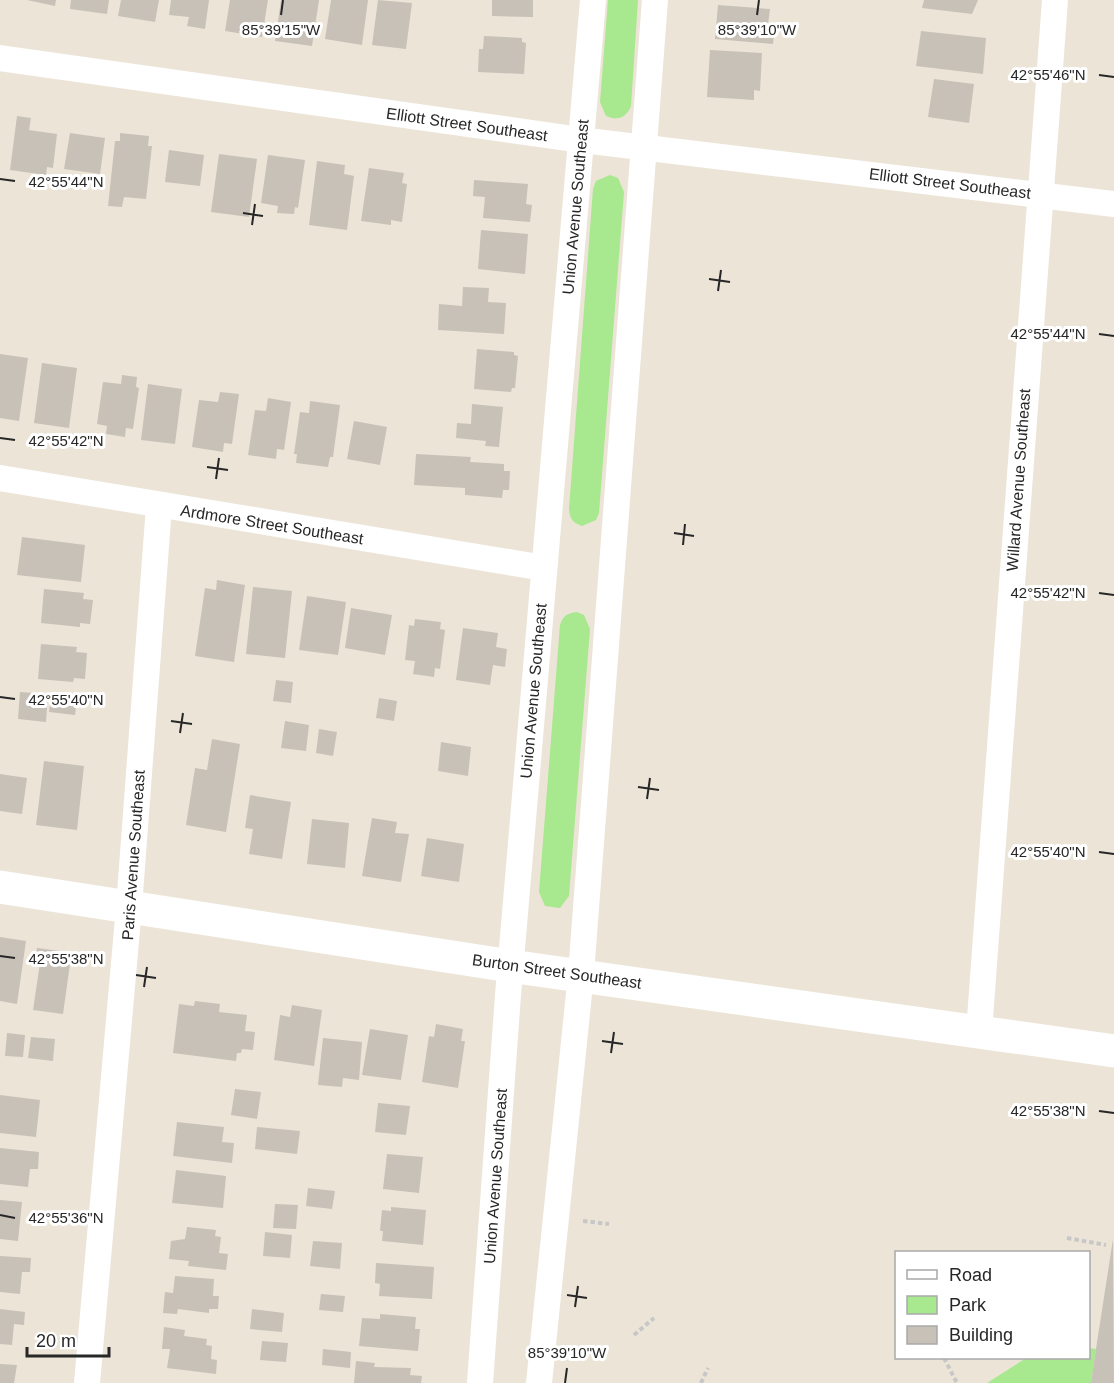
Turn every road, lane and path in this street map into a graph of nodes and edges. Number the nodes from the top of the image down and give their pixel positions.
1 (593, 0) edge
2 (654, 0) edge
3 (1055, 0) edge
4 (0, 58) edge
5 (581, 140) junction
6 (643, 147) junction
7 (1038, 194) junction
8 (1114, 204) edge
9 (0, 478) edge
10 (159, 506) junction
11 (544, 568) junction
12 (0, 887) edge
13 (129, 907) junction
14 (510, 966) junction
15 (581, 974) junction
16 (979, 1032) junction
17 (1114, 1052) edge
18 (583, 1221) dead end
19 (609, 1224) dead end
20 (1067, 1238) dead end
21 (1106, 1245) dead end
22 (654, 1318) dead end
23 (634, 1335) dead end
24 (945, 1359) edge
25 (708, 1368) dead end
26 (87, 1383) edge
27 (480, 1383) edge
28 (539, 1383) edge
29 (701, 1383) edge
30 (957, 1383) edge

1 - 5 street, Union Avenue Southeast
2 - 6 street
3 - 7 street, Willard Avenue Southeast
4 - 5 street, Elliott Street Southeast
5 - 6 street, Elliott Street Southeast
5 - 11 street, Union Avenue Southeast
6 - 7 street, Elliott Street Southeast
6 - 15 street
7 - 8 street, Elliott Street Southeast
7 - 16 street, Willard Avenue Southeast
9 - 10 street, Ardmore Street Southeast
10 - 11 street, Ardmore Street Southeast
10 - 13 street, Paris Avenue Southeast
11 - 14 street, Union Avenue Southeast
12 - 13 main road, Burton Street Southeast
13 - 14 main road, Burton Street Southeast
13 - 26 street, Paris Avenue Southeast
14 - 15 main road, Burton Street Southeast
14 - 27 street, Union Avenue Southeast
15 - 16 main road, Burton Street Southeast
15 - 28 street
16 - 17 main road, Burton Street Southeast
18 - 19 path
20 - 21 path
22 - 23 path
24 - 30 path
25 - 29 path

